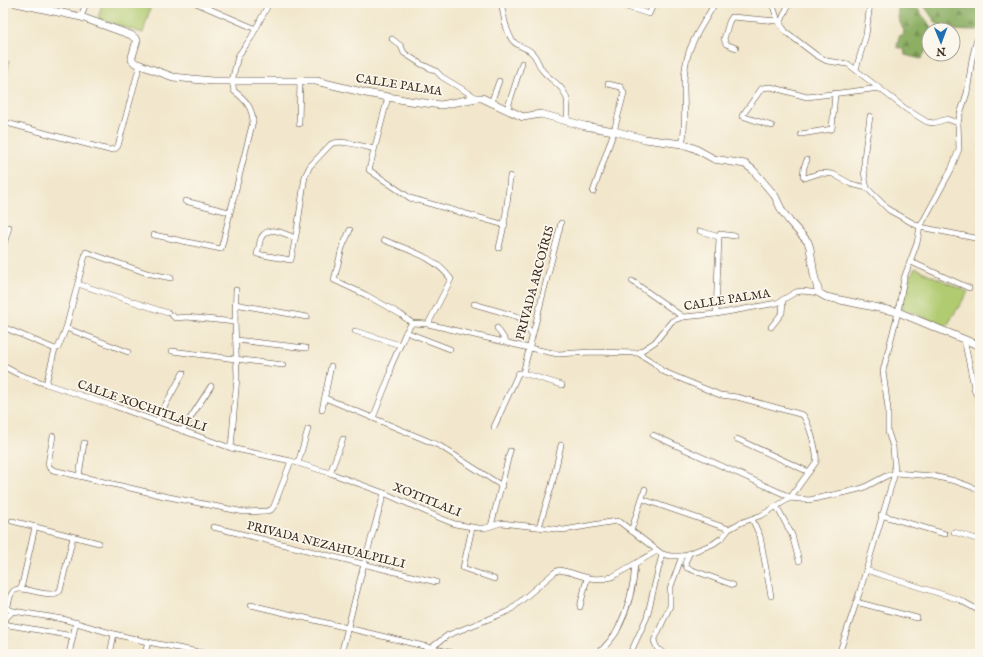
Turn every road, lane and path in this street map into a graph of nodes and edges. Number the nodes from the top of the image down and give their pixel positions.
1 (16, 3) edge
2 (86, 3) edge
3 (196, 3) edge
4 (268, 3) edge
5 (502, 3) edge
6 (614, 3) edge
7 (654, 3) edge
8 (715, 3) edge
9 (772, 3) edge
10 (789, 3) edge
11 (870, 3) edge
12 (81, 17) junction
13 (779, 23) junction
14 (256, 29) junction
15 (980, 32) edge
16 (392, 39) dead end
17 (736, 48) dead end
18 (522, 63) dead end
19 (140, 64) junction
20 (856, 69) junction
21 (232, 81) junction
22 (300, 81) junction
23 (499, 81) dead end
24 (608, 84) dead end
25 (880, 88) junction
26 (835, 93) junction
27 (388, 97) junction
28 (477, 98) junction
29 (491, 102) junction
30 (507, 110) junction
31 (870, 116) dead end
32 (3, 122) edge
33 (567, 122) junction
34 (958, 122) junction
35 (299, 124) dead end
36 (772, 126) dead end
37 (614, 131) junction
38 (801, 134) dead end
39 (682, 144) junction
40 (374, 149) junction
41 (807, 160) dead end
42 (510, 176) dead end
43 (867, 188) junction
44 (593, 192) dead end
45 (185, 201) dead end
46 (229, 212) junction
47 (561, 223) dead end
48 (505, 225) junction
49 (9, 227) dead end
50 (920, 227) junction
51 (350, 230) dead end
52 (700, 231) dead end
53 (154, 235) dead end
54 (719, 235) junction
55 (734, 236) dead end
56 (295, 238) junction
57 (980, 239) edge
58 (384, 240) dead end
59 (3, 248) edge
60 (499, 248) dead end
61 (911, 262) junction
62 (171, 278) dead end
63 (632, 281) dead end
64 (78, 284) junction
65 (969, 288) dead end
66 (236, 290) dead end
67 (819, 293) junction
68 (783, 300) junction
69 (235, 304) junction
70 (474, 304) dead end
71 (898, 312) junction
72 (716, 314) junction
73 (307, 317) dead end
74 (683, 317) junction
75 (235, 322) junction
76 (412, 323) junction
77 (428, 324) junction
78 (3, 327) edge
79 (771, 327) dead end
80 (66, 328) junction
81 (497, 328) dead end
82 (355, 331) dead end
83 (406, 332) junction
84 (532, 335) junction
85 (964, 339) junction
86 (236, 340) junction
87 (507, 343) junction
88 (400, 345) junction
89 (980, 346) edge
90 (306, 348) dead end
91 (529, 348) junction
92 (55, 349) junction
93 (450, 349) dead end
94 (172, 351) dead end
95 (128, 352) dead end
96 (638, 353) junction
97 (236, 359) junction
98 (284, 365) dead end
99 (3, 366) edge
100 (331, 366) dead end
101 (183, 373) dead end
102 (523, 373) junction
103 (46, 384) junction
104 (562, 385) dead end
105 (211, 386) dead end
106 (325, 398) junction
107 (979, 398) edge
108 (322, 410) dead end
109 (373, 418) junction
110 (156, 422) junction
111 (494, 427) dead end
112 (308, 429) dead end
113 (182, 431) junction
114 (653, 435) dead end
115 (53, 436) dead end
116 (737, 439) dead end
117 (343, 440) dead end
118 (84, 443) dead end
119 (561, 445) dead end
120 (231, 448) junction
121 (510, 451) dead end
122 (291, 461) junction
123 (298, 463) junction
124 (808, 472) junction
125 (895, 473) junction
126 (330, 474) junction
127 (79, 476) junction
128 (502, 486) junction
129 (645, 489) dead end
130 (980, 490) edge
131 (384, 493) junction
132 (790, 498) junction
133 (642, 499) junction
134 (777, 507) junction
135 (881, 515) junction
136 (752, 519) junction
137 (12, 521) dead end
138 (491, 526) junction
139 (35, 527) junction
140 (213, 527) dead end
141 (539, 527) junction
142 (472, 528) junction
143 (729, 529) junction
144 (631, 531) junction
145 (954, 532) dead end
146 (945, 534) dead end
147 (72, 537) junction
148 (980, 540) edge
149 (99, 542) dead end
150 (980, 549) edge
151 (659, 553) junction
152 (689, 554) junction
153 (682, 556) junction
154 (799, 561) dead end
155 (364, 564) junction
156 (635, 564) junction
157 (978, 568) dead end
158 (866, 570) junction
159 (587, 578) junction
160 (494, 579) dead end
161 (436, 582) dead end
162 (733, 585) dead end
163 (21, 589) junction
164 (771, 596) dead end
165 (856, 602) junction
166 (251, 605) dead end
167 (580, 607) dead end
168 (5, 608) edge
169 (13, 611) junction
170 (980, 612) edge
171 (917, 618) dead end
172 (3, 621) edge
173 (76, 622) junction
174 (3, 624) edge
175 (348, 628) junction
176 (114, 634) junction
177 (72, 636) junction
178 (148, 642) junction
179 (431, 648) junction
180 (181, 651) edge
181 (600, 652) edge
182 (442, 653) edge
183 (70, 654) edge
184 (110, 654) edge
185 (145, 654) edge
186 (208, 654) edge
187 (341, 654) edge
188 (420, 654) edge
189 (457, 654) edge
190 (611, 654) edge
191 (630, 654) edge
192 (664, 654) edge
193 (839, 654) edge

1 - 12 street
2 - 12 street
3 - 14 street
4 - 14 street
5 - 33 street
6 - 7 street
8 - 39 street
9 - 13 street
10 - 13 street
11 - 20 street
12 - 19 street
13 - 17 street
13 - 20 street
14 - 21 street
15 - 34 street
16 - 28 street
18 - 30 street
19 - 21 street, CALLE PALMA
19 - 32 street
20 - 25 street
21 - 22 street, CALLE PALMA
21 - 46 street
22 - 27 street, CALLE PALMA
22 - 35 street
23 - 29 street
24 - 37 street
25 - 26 street
25 - 34 street
26 - 36 street
26 - 38 street
27 - 28 street, CALLE PALMA
27 - 40 street
28 - 29 street, CALLE PALMA
29 - 30 street, CALLE PALMA
30 - 33 street, CALLE PALMA
31 - 43 street
33 - 37 street, CALLE PALMA
34 - 50 street
37 - 39 street, CALLE PALMA
37 - 44 street
39 - 67 street, CALLE PALMA
40 - 48 street
40 - 56 street
41 - 43 street
42 - 48 street
43 - 50 street
45 - 46 street
46 - 53 street
47 - 84 street, PRIVADA ARCOÍRIS
48 - 60 street
49 - 59 street
50 - 57 street
50 - 61 street
51 - 76 street
52 - 54 street
54 - 55 street
54 - 72 street
56 - 56 street
58 - 77 street
61 - 65 street
61 - 71 street
62 - 64 street
63 - 74 street
64 - 75 street
64 - 80 street
66 - 69 street
67 - 68 street, CALLE PALMA
67 - 71 street, CALLE PALMA
68 - 72 street, CALLE PALMA
68 - 79 street
69 - 73 street
69 - 75 street
70 - 84 street
71 - 85 street, CALLE PALMA
71 - 125 street
72 - 74 street, CALLE PALMA
74 - 96 street, CALLE PALMA
75 - 86 street
76 - 77 street
76 - 83 street
77 - 87 street
78 - 92 street
80 - 92 street
80 - 95 street
81 - 87 street
82 - 88 street
83 - 88 street
83 - 93 street
84 - 91 street, PRIVADA ARCOÍRIS
85 - 89 street, CALLE PALMA
85 - 107 street
86 - 90 street
86 - 97 street
87 - 91 street
88 - 109 street
91 - 96 street
91 - 102 street
92 - 103 street
94 - 97 street
96 - 124 street
97 - 98 street
97 - 120 street
99 - 103 street, CALLE XOCHITLALLI
100 - 106 street
101 - 110 street
102 - 104 street
102 - 111 street
103 - 110 street, CALLE XOCHITLALLI
105 - 113 street
106 - 108 street
106 - 109 street
109 - 128 street
110 - 113 street, CALLE XOCHITLALLI
112 - 123 street
113 - 120 street, CALLE XOCHITLALLI
114 - 132 street
115 - 127 street
116 - 124 street
117 - 126 street
118 - 127 street
119 - 141 street
120 - 122 street, XOTITLALI
121 - 128 street
122 - 123 street, XOTITLALI
122 - 127 street
123 - 126 street, XOTITLALI
124 - 132 street
125 - 130 street
125 - 132 street
125 - 135 street
126 - 131 street, XOTITLALI
128 - 138 street
129 - 133 street
131 - 142 street, XOTITLALI
131 - 155 street
132 - 134 street
133 - 143 street
133 - 144 street
134 - 136 street
134 - 154 street
135 - 146 street
135 - 158 street
136 - 143 street
136 - 164 street
137 - 139 street
138 - 141 street, XOTITLALI
138 - 142 street, XOTITLALI
139 - 147 street
139 - 163 street
140 - 155 street, PRIVADA NEZAHUALPILLI
141 - 144 street, XOTITLALI
142 - 160 street
143 - 152 street
144 - 151 street, XOTITLALI
145 - 148 street
147 - 149 street
147 - 163 street
150 - 157 street
151 - 153 street
151 - 156 street
151 - 191 street
152 - 153 street
152 - 162 street
153 - 192 street
155 - 161 street, PRIVADA NEZAHUALPILLI
155 - 175 street
156 - 159 street
156 - 181 street
158 - 165 street
158 - 170 street
159 - 167 street
159 - 179 street
163 - 168 street
165 - 171 street
165 - 193 street
166 - 175 street
168 - 169 street
169 - 172 street
169 - 173 street
173 - 176 street
173 - 177 street
174 - 177 street
175 - 179 street
175 - 187 street
176 - 178 street
176 - 184 street
177 - 183 street
178 - 180 street
178 - 185 street
179 - 182 street
179 - 188 street
180 - 186 street
181 - 190 street
182 - 189 street

